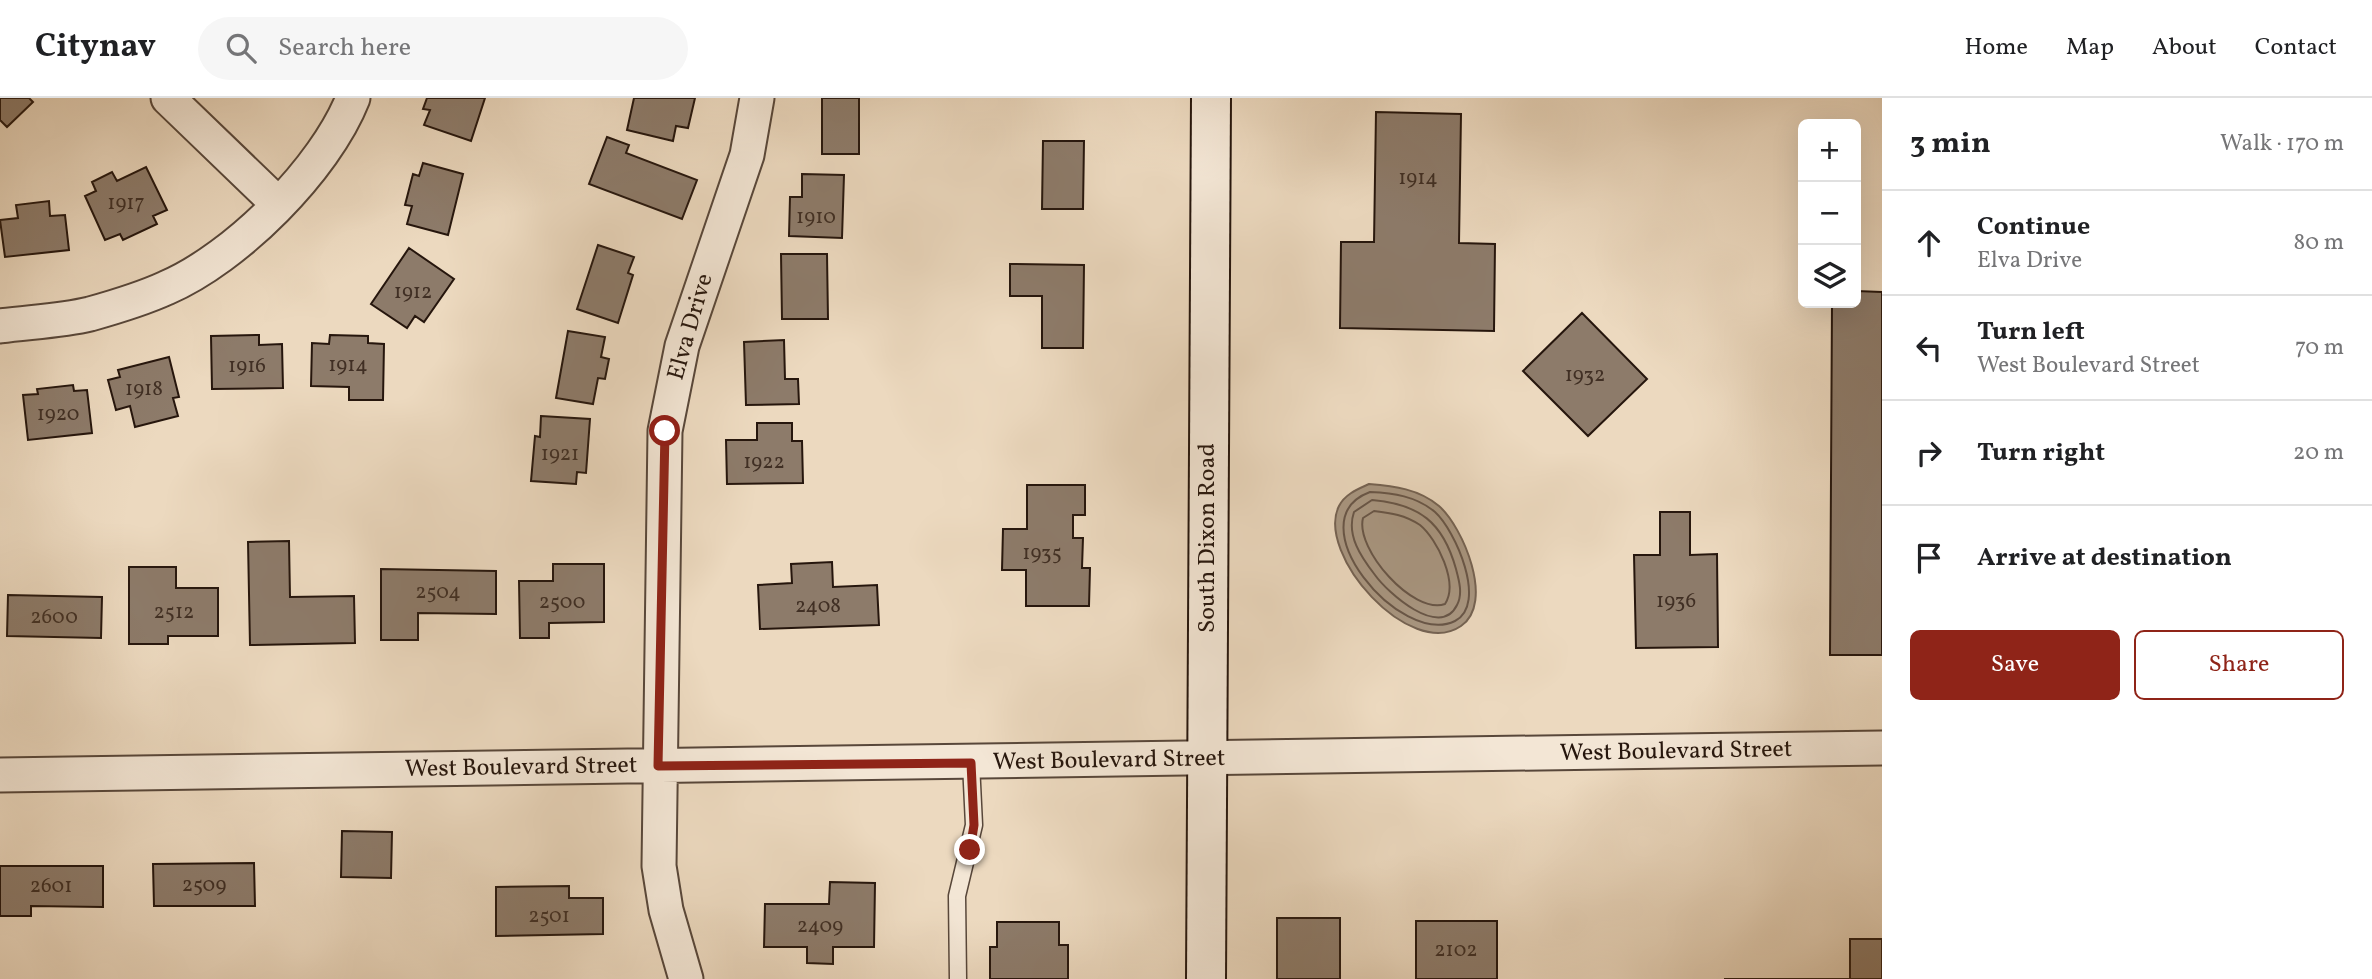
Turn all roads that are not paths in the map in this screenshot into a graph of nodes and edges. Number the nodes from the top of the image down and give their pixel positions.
1 (168, 98) edge
2 (353, 98) edge
3 (757, 98) edge
4 (1211, 98) edge
5 (278, 204) junction
6 (0, 326) edge
7 (1882, 748) edge
8 (1207, 760) junction
9 (971, 763) junction
10 (658, 766) junction
11 (0, 775) edge
12 (686, 979) edge
13 (958, 979) edge
14 (1206, 979) edge

1 - 5 street
2 - 5 street
3 - 10 street, Elva Drive
4 - 8 main road, South Dixon Road
5 - 6 street
7 - 8 street, West Boulevard Street
8 - 9 street, West Boulevard Street
8 - 14 main road, South Dixon Road
9 - 10 street, West Boulevard Street
9 - 13 lane
10 - 11 street, West Boulevard Street
10 - 12 street, Elva Drive

